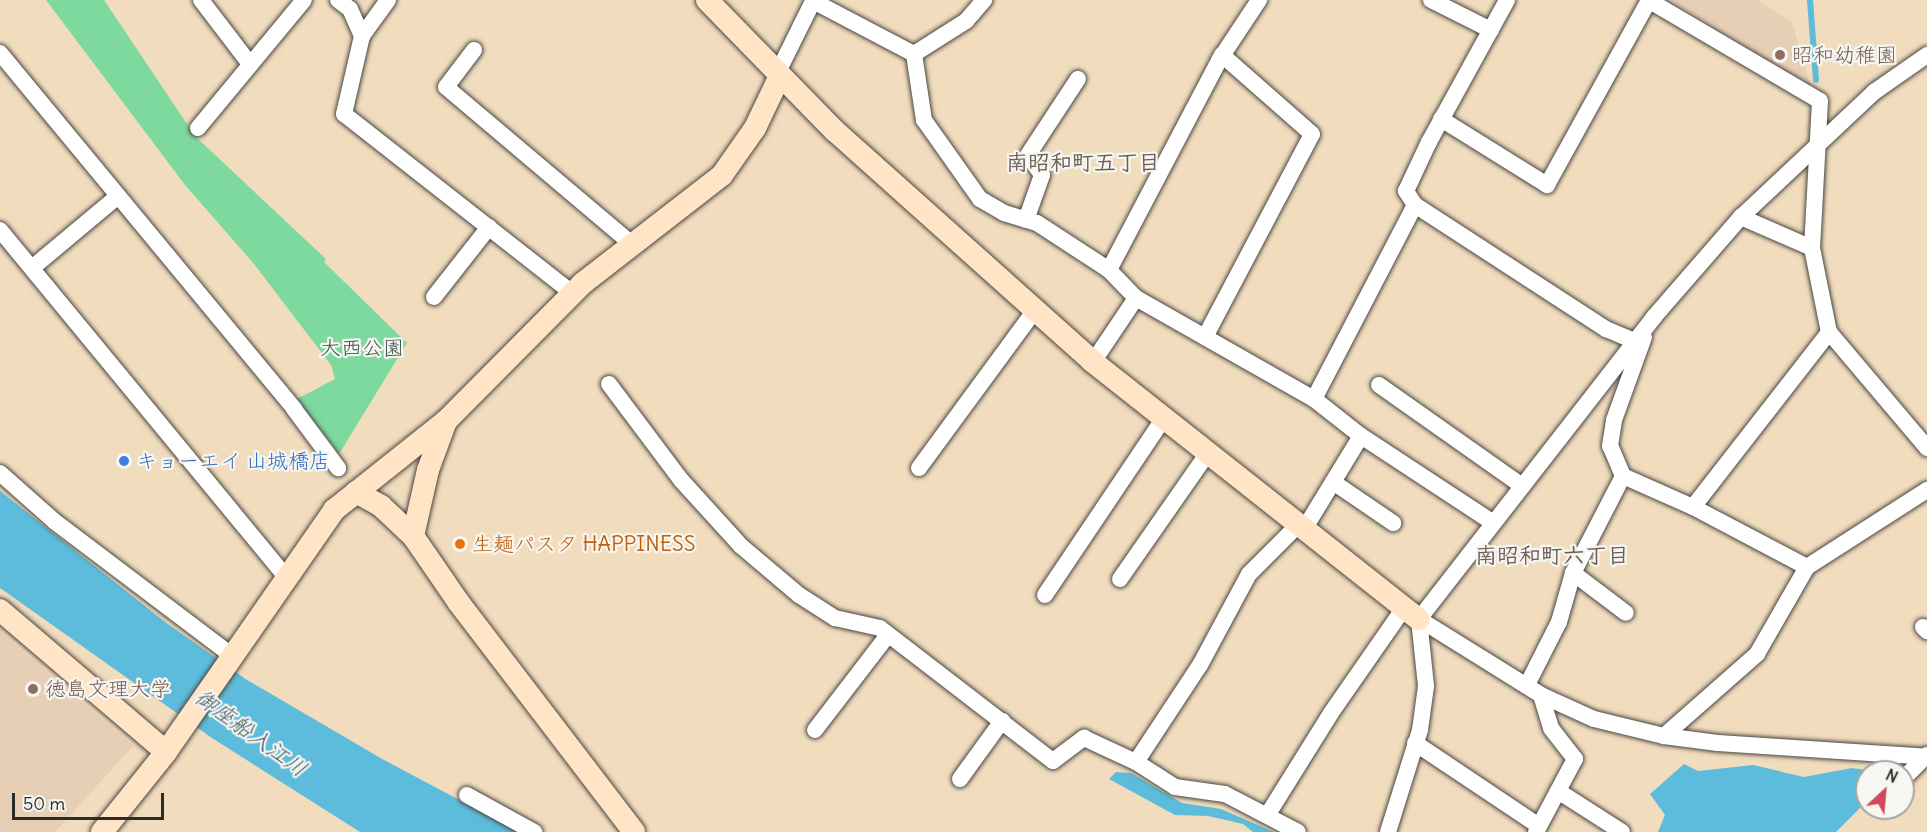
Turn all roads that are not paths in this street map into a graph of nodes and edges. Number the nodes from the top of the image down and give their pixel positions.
1 (201, 0) edge
2 (304, 0) edge
3 (338, 0) edge
4 (388, 0) edge
5 (707, 0) edge
6 (813, 0) edge
7 (984, 0) edge
8 (1259, 0) edge
9 (1431, 0) edge
10 (1507, 0) edge
11 (1648, 0) edge
12 (1491, 30) junction
13 (362, 36) junction
14 (474, 50) dead end
15 (0, 54) edge
16 (915, 54) junction
17 (1222, 55) junction
18 (250, 64) junction
19 (1924, 64) edge
20 (778, 76) junction
21 (1078, 79) dead end
22 (1441, 119) junction
23 (198, 128) dead end
24 (1817, 141) junction
25 (118, 196) junction
26 (1415, 205) junction
27 (1741, 217) junction
28 (1026, 220) junction
29 (489, 226) junction
30 (0, 230) edge
31 (632, 244) junction
32 (1812, 248) junction
33 (32, 268) junction
34 (1109, 270) junction
35 (572, 293) junction
36 (434, 297) dead end
37 (1136, 298) junction
38 (1035, 310) junction
39 (1647, 328) junction
40 (1828, 332) junction
41 (1205, 337) junction
42 (1636, 342) junction
43 (1093, 362) junction
44 (609, 384) dead end
45 (1379, 385) dead end
46 (1314, 399) junction
47 (1164, 418) junction
48 (446, 421) junction
49 (1361, 436) junction
50 (1927, 448) edge
51 (1208, 453) junction
52 (338, 468) dead end
53 (919, 468) dead end
54 (0, 473) edge
55 (1623, 476) junction
56 (1333, 482) junction
57 (1521, 485) junction
58 (1927, 490) edge
59 (356, 492) junction
60 (1693, 507) junction
61 (1492, 522) junction
62 (1393, 523) dead end
63 (1300, 528) junction
64 (413, 537) junction
65 (1807, 567) junction
66 (1573, 573) junction
67 (287, 579) junction
68 (1120, 579) dead end
69 (1045, 595) dead end
70 (0, 610) edge
71 (1626, 613) dead end
72 (1411, 614) junction
73 (888, 634) junction
74 (232, 660) junction
75 (1534, 690) junction
76 (1002, 721) junction
77 (816, 730) dead end
78 (1664, 736) junction
79 (1415, 743) junction
80 (166, 752) junction
81 (1924, 754) edge
82 (1136, 762) junction
83 (960, 779) dead end
84 (1558, 791) junction
85 (467, 795) dead end
86 (1268, 814) junction
87 (1537, 829) edge
88 (102, 832) edge
89 (534, 832) edge
90 (634, 832) edge
91 (1298, 832) edge
92 (1388, 832) edge
93 (1622, 832) edge

1 - 18 street
2 - 18 street
3 - 13 street
4 - 13 street
5 - 20 street
6 - 16 street
6 - 20 street
7 - 16 street
8 - 17 street
9 - 12 street
10 - 12 street
11 - 22 street
11 - 24 street
12 - 22 street
13 - 29 street
14 - 31 street
15 - 25 street
16 - 28 street
17 - 34 street
17 - 41 street
18 - 23 street
19 - 24 street
20 - 31 street
20 - 38 street
21 - 28 street
22 - 26 street
24 - 27 street
24 - 32 street
25 - 33 street
25 - 52 street
26 - 42 street
26 - 46 street
27 - 32 street
27 - 39 street
28 - 34 street
29 - 35 street
29 - 36 street
30 - 33 street
31 - 35 street
32 - 40 street
33 - 67 street
34 - 37 street
35 - 48 street
37 - 41 street
37 - 43 street
38 - 43 street
38 - 53 street
39 - 42 street
39 - 55 street
40 - 50 street
40 - 60 street
41 - 46 street
42 - 57 street
43 - 47 street
44 - 73 street
45 - 57 street
46 - 49 street
47 - 51 street
47 - 69 street
48 - 59 street
48 - 64 street
49 - 56 street
49 - 61 street
51 - 63 street
51 - 68 street
54 - 74 street
55 - 60 street
55 - 66 street
56 - 62 street
56 - 63 street
57 - 61 street
58 - 65 street
59 - 64 street
59 - 67 street
60 - 65 street
61 - 72 street
63 - 72 street
63 - 82 street
64 - 90 street
65 - 78 street
66 - 71 street
66 - 75 street
67 - 74 street
70 - 80 street
72 - 75 street
72 - 79 street
72 - 86 street
73 - 76 street
73 - 77 street
74 - 80 street
75 - 78 street
75 - 84 street
76 - 82 street
76 - 83 street
78 - 81 street
79 - 87 street
79 - 92 street
80 - 88 street
82 - 86 street
84 - 87 street
84 - 93 street
85 - 89 street
86 - 91 street

